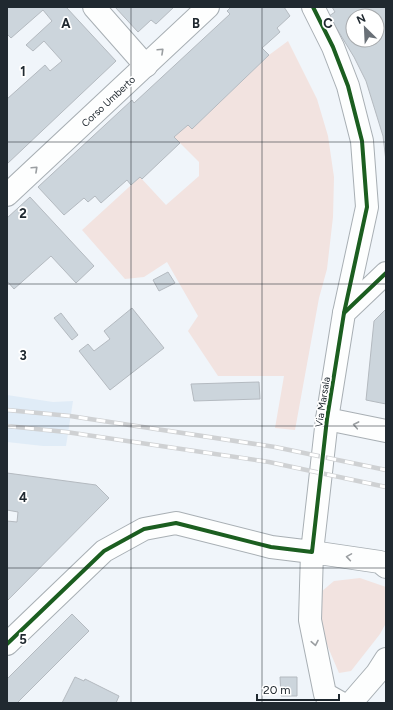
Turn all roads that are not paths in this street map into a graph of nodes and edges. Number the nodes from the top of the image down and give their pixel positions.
1 (94, 7) edge
2 (208, 7) edge
3 (313, 7) edge
4 (146, 66) junction
5 (7, 195) edge
6 (386, 273) edge
7 (344, 313) junction
8 (327, 419) junction
9 (386, 431) edge
10 (312, 552) junction
11 (384, 564) edge
12 (7, 644) edge
13 (386, 659) edge
14 (341, 703) edge
15 (351, 703) edge

1 - 4 street
4 -> 2 street, Corso Umberto
3 - 7 street, Via Marsala
5 -> 4 street, Corso Umberto
6 - 7 street
7 - 8 street, Via Marsala
9 -> 8 street
8 - 10 street, Via Marsala
11 -> 10 street
10 - 12 street
10 -> 14 street, Via Marsala
13 - 15 street

